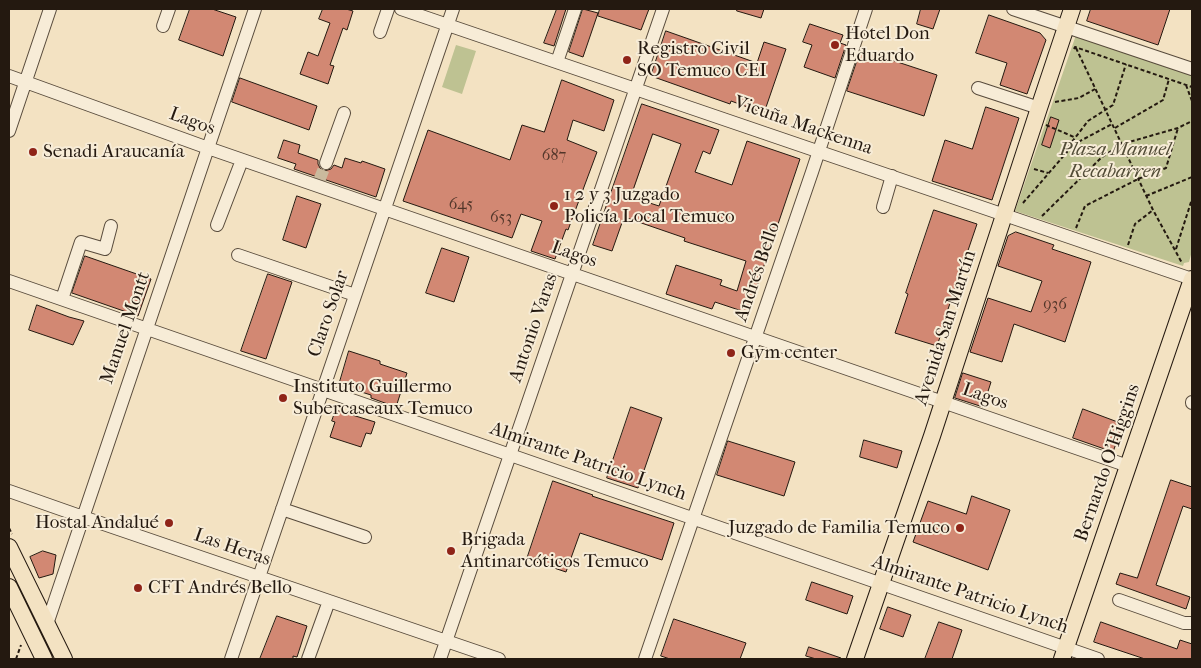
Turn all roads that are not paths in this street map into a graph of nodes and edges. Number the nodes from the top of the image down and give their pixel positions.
1 (50, 9) edge
2 (169, 9) edge
3 (255, 9) edge
4 (388, 9) edge
5 (401, 9) edge
6 (453, 9) edge
7 (575, 9) edge
8 (663, 9) edge
9 (866, 9) edge
10 (1013, 9) edge
11 (1072, 9) edge
12 (448, 24) junction
13 (163, 26) dead end
14 (1066, 27) junction
15 (380, 32) dead end
16 (557, 62) junction
17 (1192, 69) edge
18 (9, 76) edge
19 (26, 82) junction
20 (978, 88) dead end
21 (636, 89) junction
22 (1039, 108) junction
23 (344, 113) dead end
24 (9, 132) edge
25 (208, 148) junction
26 (819, 151) junction
27 (242, 160) junction
28 (326, 163) tunnel mouth
29 (892, 176) junction
30 (883, 207) dead end
31 (385, 209) junction
32 (1009, 216) junction
33 (218, 225) dead end
34 (111, 226) dead end
35 (238, 255) dead end
36 (572, 274) junction
37 (1188, 277) edge
38 (9, 281) edge
39 (355, 294) junction
40 (62, 300) junction
41 (147, 329) junction
42 (755, 337) junction
43 (323, 390) junction
44 (943, 402) junction
45 (510, 455) junction
46 (1128, 466) junction
47 (9, 491) edge
48 (282, 509) junction
49 (83, 517) junction
50 (693, 519) junction
51 (365, 537) dead end
52 (9, 547) edge
53 (259, 577) junction
54 (881, 584) junction
55 (9, 587) edge
56 (1119, 600) dead end
57 (13, 601) edge
58 (329, 601) junction
59 (1192, 623) edge
60 (47, 624) junction
61 (446, 641) junction
62 (35, 652) edge
63 (1063, 654) edge
64 (64, 659) edge
65 (231, 659) edge
66 (308, 659) edge
67 (440, 659) edge
68 (499, 659) edge
69 (644, 659) edge
70 (855, 659) edge
71 (1098, 659) edge

1 - 19 street
2 - 13 street
3 - 25 street, Manuel Montt
4 - 15 street
5 - 12 street, Vicuña Mackenna
6 - 12 street, Claro Solar
7 - 16 street
8 - 21 street, Antonio Varas
9 - 26 street, Andrés Bello
10 - 14 street
11 - 14 main road, Avenida San Martín
12 - 16 street, Vicuña Mackenna
12 - 31 street, Claro Solar
14 - 17 street
14 - 22 main road, Avenida San Martín
16 - 21 street, Vicuña Mackenna
18 - 19 street, Lagos
19 - 24 street
19 - 25 street, Lagos
20 - 22 street
21 - 26 street, Vicuña Mackenna
21 - 36 street, Antonio Varas
22 - 32 main road, Avenida San Martín
23 - 28 street
25 - 27 street, Lagos
25 - 41 street, Manuel Montt
26 - 29 street, Vicuña Mackenna
26 - 42 street, Andrés Bello
27 - 31 street, Lagos
27 - 33 street
29 - 30 street
29 - 32 street, Vicuña Mackenna
31 - 36 street, Lagos
31 - 39 street, Claro Solar
32 - 37 street, Vicuña Mackenna
32 - 44 main road, Avenida San Martín
34 - 40 street
35 - 39 street
36 - 42 street, Lagos
36 - 45 street, Antonio Varas
37 - 46 main road, Bernardo O'Higgins
38 - 40 street, Almirante Patricio Lynch
39 - 43 street, Claro Solar
40 - 41 street, Almirante Patricio Lynch
41 - 43 street, Almirante Patricio Lynch
41 - 49 street, Manuel Montt
42 - 44 street, Lagos
42 - 50 street, Andrés Bello
43 - 45 street, Almirante Patricio Lynch
43 - 48 street, Claro Solar
44 - 46 street, Lagos
44 - 54 main road, Avenida San Martín
45 - 50 street, Almirante Patricio Lynch
45 - 61 street, Antonio Varas
46 - 63 main road, Bernardo O'Higgins
47 - 49 street, Las Heras
48 - 51 street
48 - 53 street, Claro Solar
49 - 53 street, Las Heras
49 - 60 street, Manuel Montt
50 - 54 street, Almirante Patricio Lynch
50 - 69 street, Andrés Bello
52 - 60 main road
53 - 58 street, Las Heras
53 - 65 street, Claro Solar
54 - 63 street, Almirante Patricio Lynch
54 - 70 main road, Avenida San Martín
55 - 57 main road
56 - 59 street
57 - 62 main road
58 - 61 street, Las Heras
58 - 66 street
60 - 62 main road, Manuel Montt
60 - 64 main road
61 - 67 street, Antonio Varas
61 - 68 street, Las Heras
63 - 71 street, Almirante Patricio Lynch

